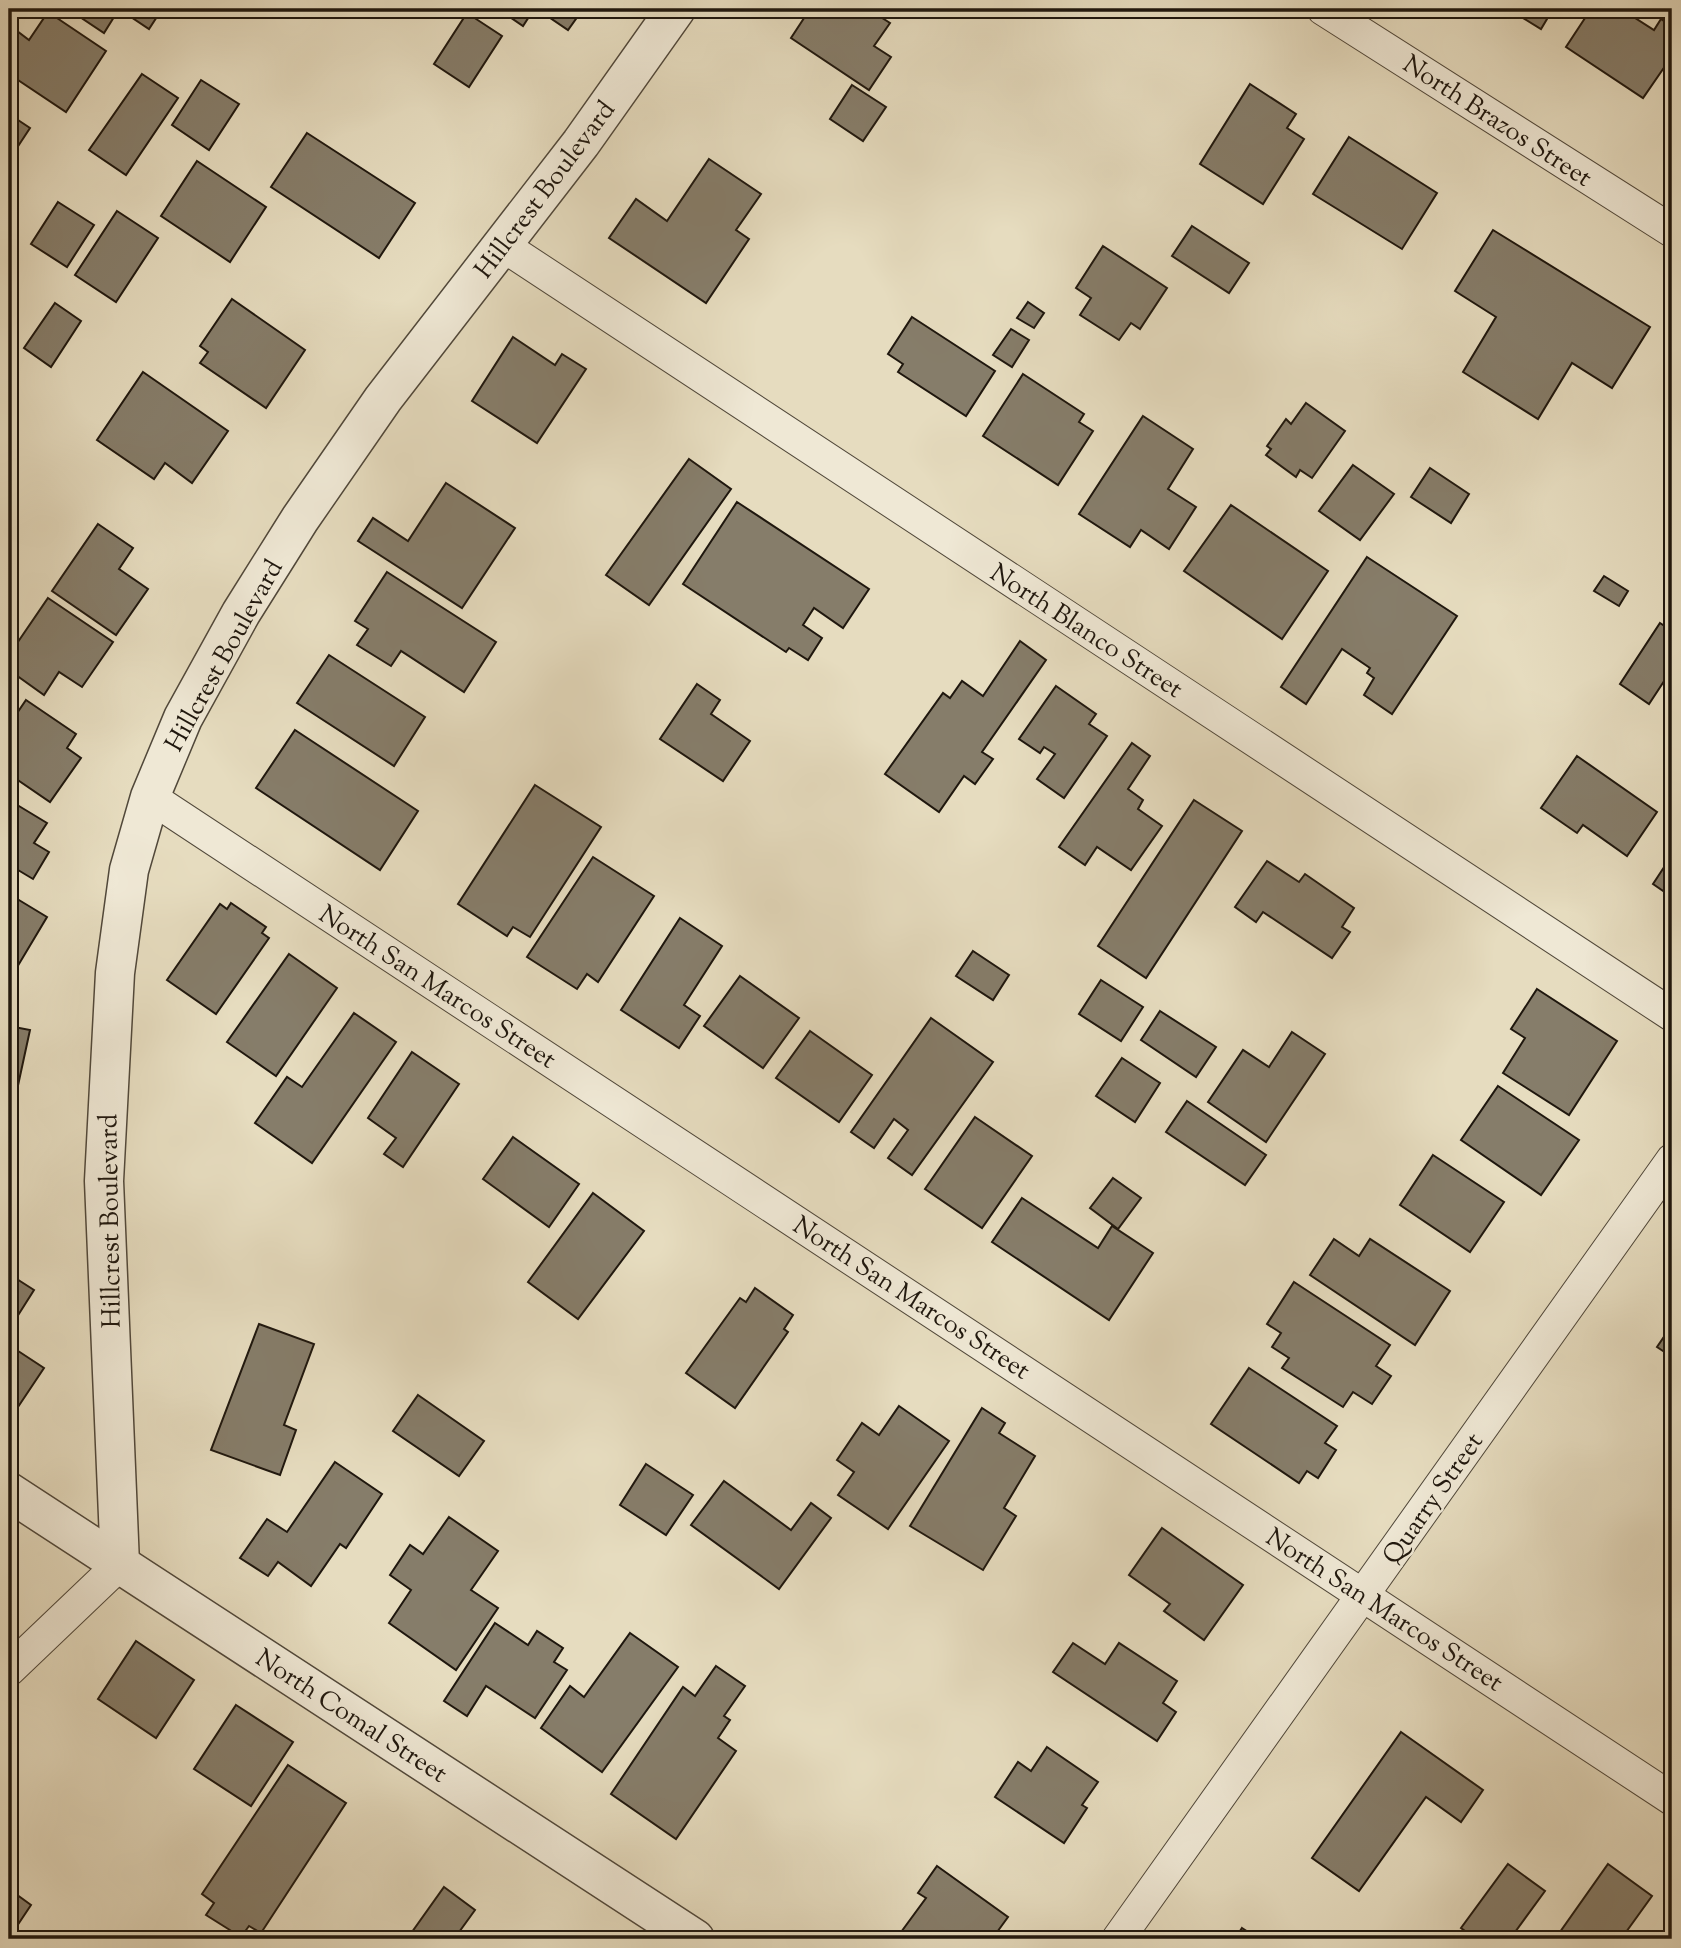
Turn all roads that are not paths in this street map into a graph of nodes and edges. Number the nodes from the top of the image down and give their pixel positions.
1 (676, 9) edge
2 (1323, 9) edge
3 (1672, 231) edge
4 (502, 245) junction
5 (150, 797) junction
6 (1672, 1014) edge
7 (1672, 1160) edge
8 (9, 1492) edge
9 (120, 1563) junction
10 (1364, 1594) junction
11 (9, 1670) edge
12 (1672, 1798) edge
13 (695, 1939) edge
14 (1118, 1939) edge

1 - 4 street, Hillcrest Boulevard
2 - 3 street, North Brazos Street
4 - 5 street, Hillcrest Boulevard
4 - 6 street, North Blanco Street
5 - 9 street, Hillcrest Boulevard
5 - 10 street, North San Marcos Street
7 - 10 street, Quarry Street
8 - 9 street, North Comal Street
9 - 11 street
9 - 13 street, North Comal Street
10 - 12 street, North San Marcos Street
10 - 14 street, Quarry Street

